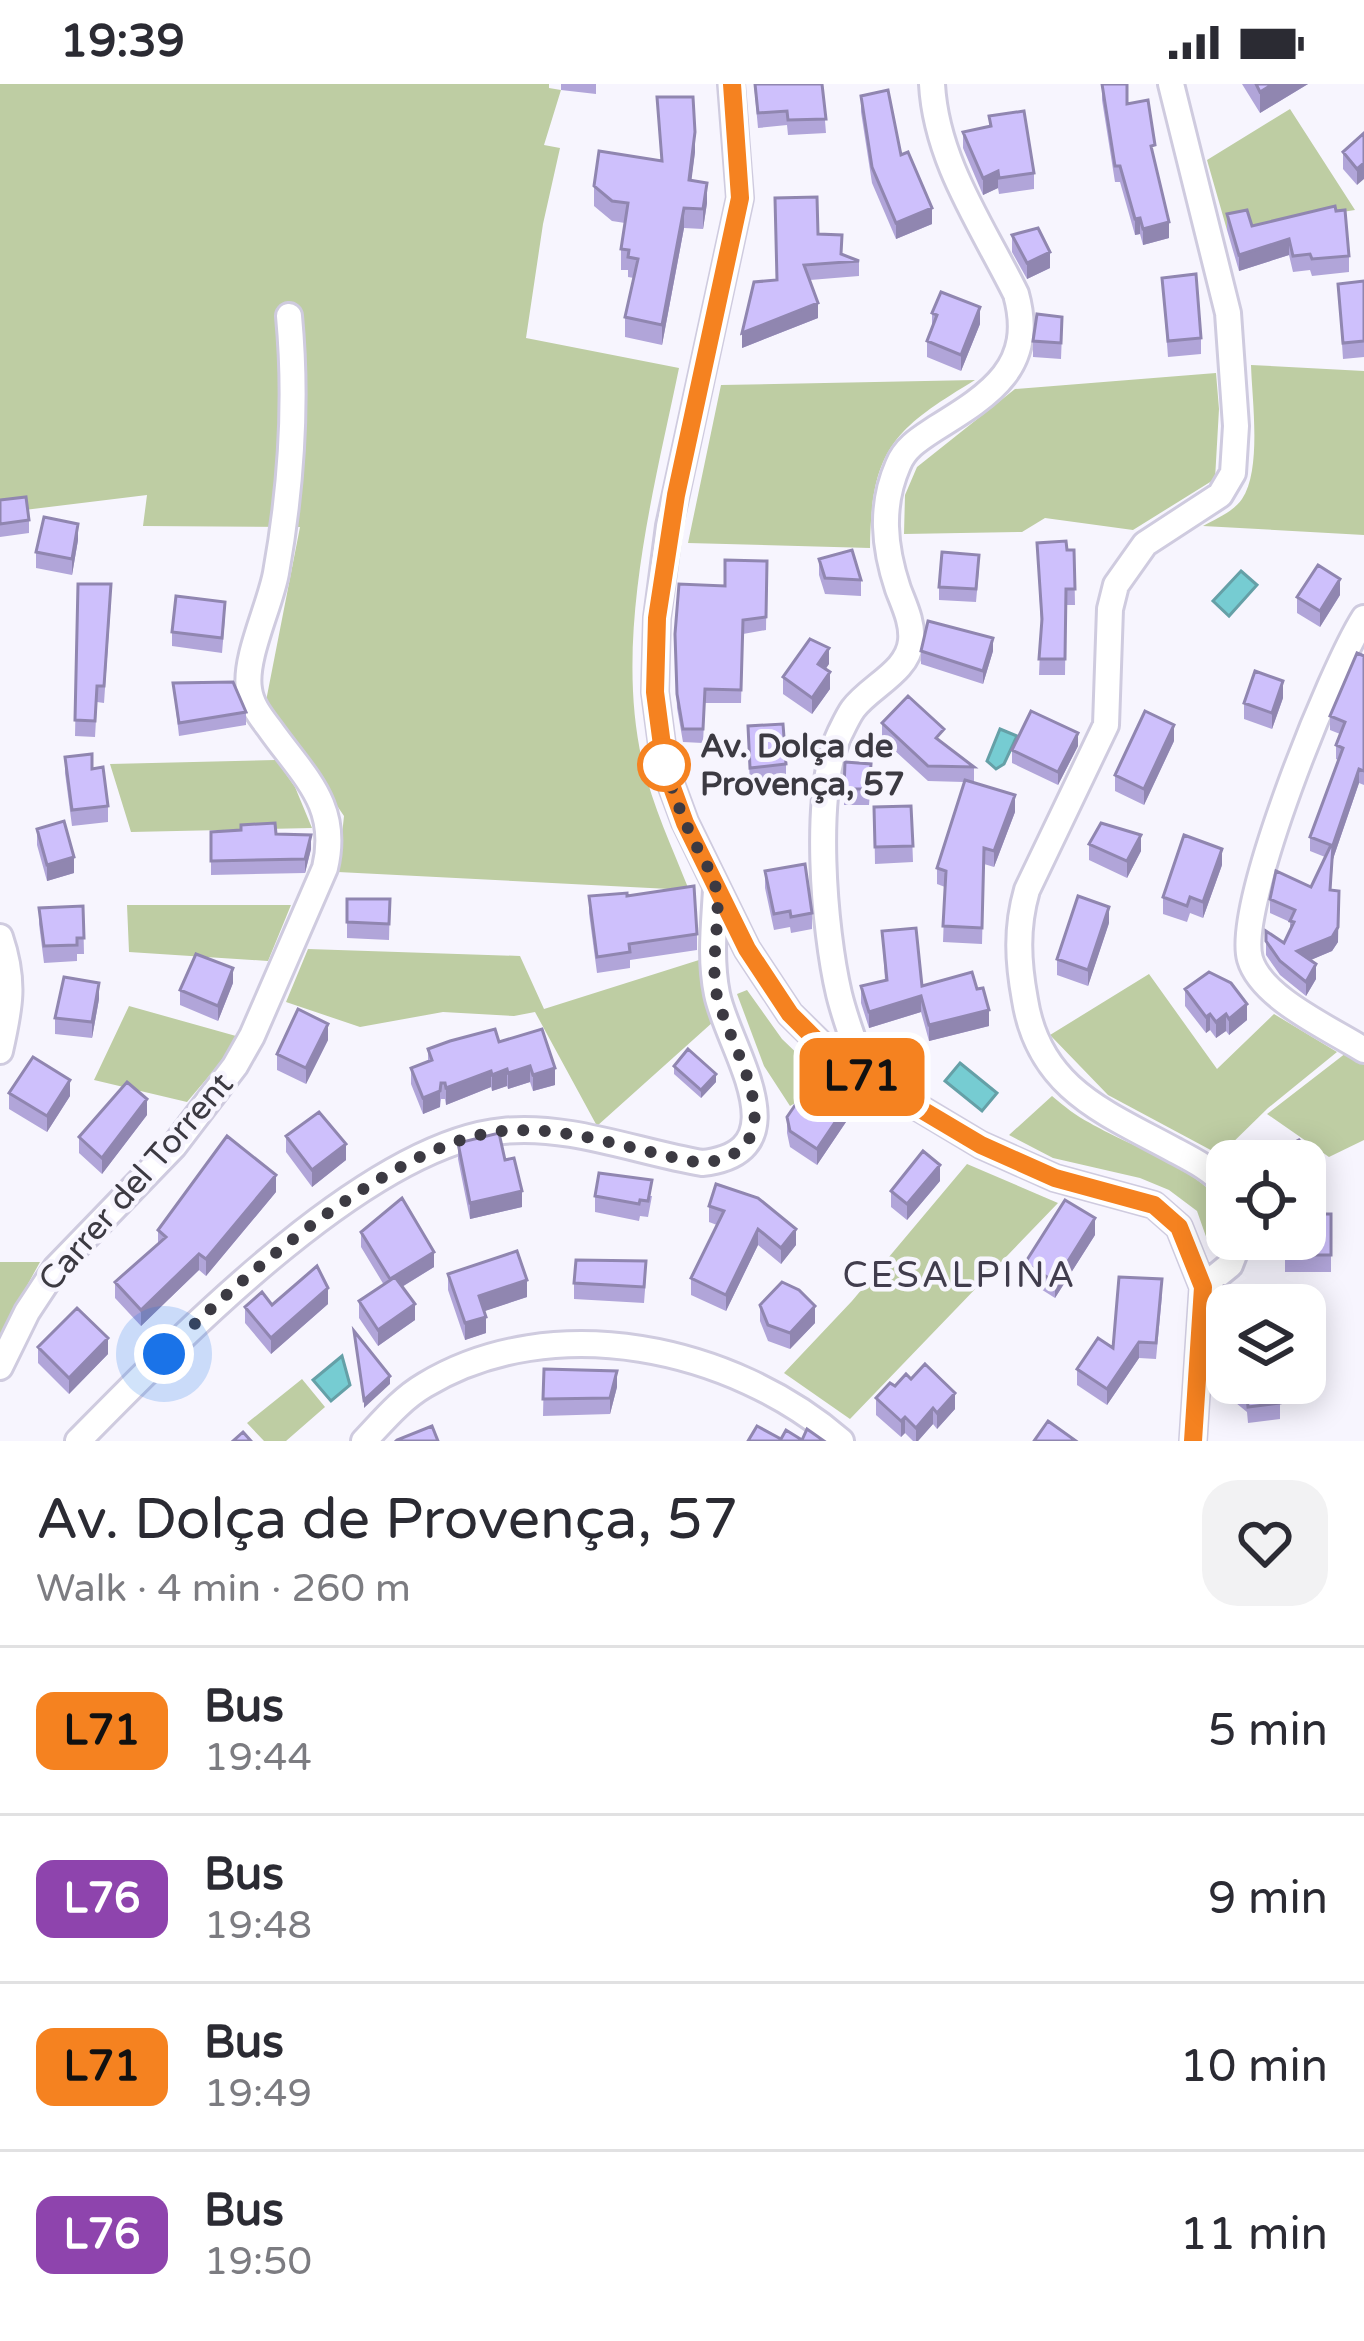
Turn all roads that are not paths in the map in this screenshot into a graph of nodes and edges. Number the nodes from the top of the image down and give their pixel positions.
1 (731, 84) edge
2 (932, 84) edge
3 (1171, 84) edge
4 (289, 316) dead end
5 (1364, 618) edge
6 (716, 888) junction
7 (0, 937) edge
8 (1364, 1050) edge
9 (0, 1051) edge
10 (867, 1080) junction
11 (1206, 1169) edge
12 (1232, 1260) edge
13 (1203, 1287) junction
14 (0, 1367) edge
15 (78, 1441) edge
16 (364, 1441) edge
17 (841, 1441) edge
18 (1193, 1441) edge

1 - 6 street
2 - 10 street
3 - 11 street
4 - 14 street, Carrer del Torrent
5 - 8 street
6 - 10 street
6 - 15 street
7 - 9 street
10 - 13 street
12 - 13 street
13 - 18 street
16 - 17 street

